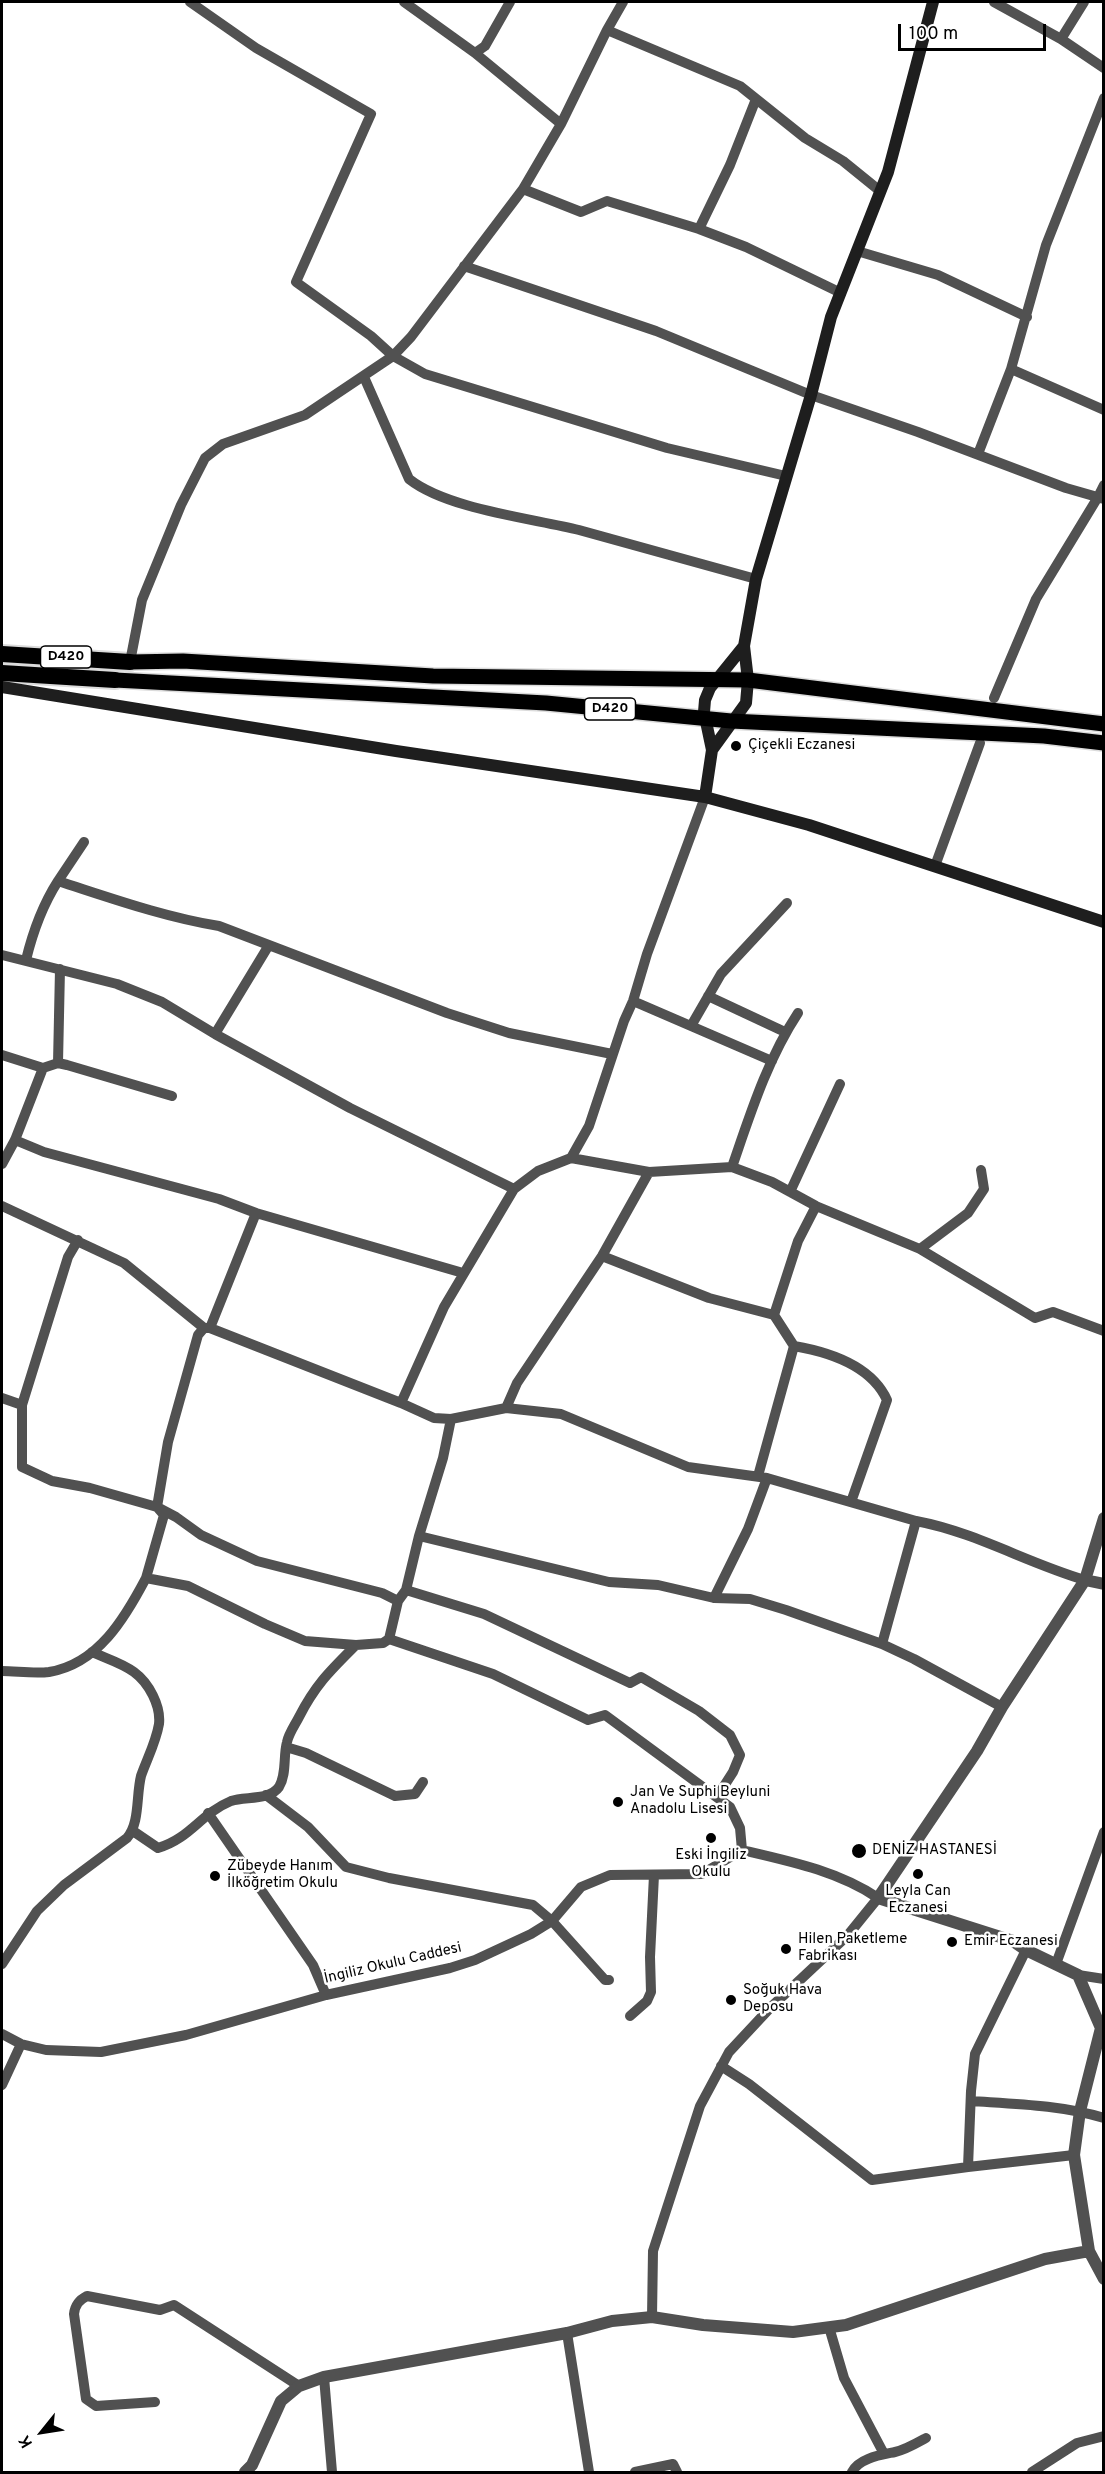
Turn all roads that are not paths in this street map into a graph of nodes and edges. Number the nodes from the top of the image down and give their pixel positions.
1 (190, 2) edge
2 (404, 2) edge
3 (510, 2) edge
4 (623, 2) edge
5 (933, 2) edge
6 (994, 2) edge
7 (1084, 2) edge
8 (607, 30) junction
9 (1061, 39) junction
10 (475, 53) junction
11 (1104, 68) edge
12 (1104, 98) edge
13 (756, 99) junction
14 (561, 124) junction
15 (523, 189) junction
16 (880, 191) junction
17 (699, 229) junction
18 (857, 251) junction
19 (464, 266) junction
20 (841, 292) junction
21 (1027, 317) junction
22 (393, 356) junction
23 (1011, 369) junction
24 (364, 377) junction
25 (811, 395) junction
26 (1104, 410) edge
27 (978, 454) junction
28 (786, 476) junction
29 (1104, 484) edge
30 (1101, 498) edge
31 (756, 579) junction
32 (744, 646) junction
33 (2, 654) edge
34 (130, 662) junction
35 (2, 673) edge
36 (718, 679) junction
37 (115, 680) joint
38 (748, 680) junction
39 (2, 687) edge
40 (994, 698) dead end
41 (706, 718) junction
42 (731, 721) junction
43 (1104, 724) edge
44 (1104, 742) edge
45 (980, 743) dead end
46 (712, 750) junction
47 (705, 797) junction
48 (84, 842) dead end
49 (935, 866) junction
50 (58, 881) junction
51 (787, 903) dead end
52 (1104, 922) edge
53 (269, 945) junction
54 (2, 955) edge
55 (26, 960) junction
56 (60, 969) junction
57 (708, 996) junction
58 (633, 1001) junction
59 (798, 1013) dead end
60 (691, 1026) junction
61 (785, 1032) junction
62 (215, 1034) junction
63 (612, 1054) junction
64 (2, 1055) edge
65 (772, 1060) junction
66 (58, 1064) junction
67 (43, 1068) junction
68 (840, 1084) dead end
69 (172, 1096) dead end
70 (15, 1140) junction
71 (571, 1158) junction
72 (2, 1164) edge
73 (732, 1167) junction
74 (981, 1170) dead end
75 (649, 1172) junction
76 (514, 1189) junction
77 (790, 1192) junction
78 (2, 1206) edge
79 (816, 1206) junction
80 (256, 1213) junction
81 (78, 1239) junction
82 (920, 1249) junction
83 (602, 1256) junction
84 (463, 1274) junction
85 (774, 1315) junction
86 (207, 1328) junction
87 (1104, 1331) edge
88 (794, 1346) junction
89 (2, 1398) edge
90 (401, 1403) junction
91 (21, 1405) junction
92 (506, 1408) junction
93 (451, 1419) junction
94 (763, 1477) junction
95 (851, 1502) junction
96 (157, 1507) junction
97 (1104, 1518) edge
98 (916, 1521) junction
99 (419, 1536) junction
100 (146, 1578) junction
101 (1085, 1580) junction
102 (1104, 1584) edge
103 (406, 1590) junction
104 (714, 1598) junction
105 (398, 1601) junction
106 (389, 1639) junction
107 (882, 1644) junction
108 (356, 1645) junction
109 (92, 1652) junction
110 (2, 1671) edge
111 (1002, 1707) junction
112 (286, 1747) junction
113 (423, 1782) dead end
114 (266, 1795) junction
115 (717, 1797) junction
116 (208, 1814) junction
117 (133, 1831) junction
118 (1104, 1832) edge
119 (742, 1850) junction
120 (654, 1875) junction
121 (878, 1898) junction
122 (552, 1921) junction
123 (1026, 1950) junction
124 (2, 1964) edge
125 (1056, 1964) junction
126 (1078, 1975) junction
127 (1104, 1979) edge
128 (609, 1980) dead end
129 (326, 1995) junction
130 (630, 2016) dead end
131 (1102, 2025) edge
132 (2, 2034) edge
133 (21, 2044) junction
134 (721, 2066) junction
135 (2, 2085) edge
136 (971, 2101) junction
137 (1080, 2111) junction
138 (1104, 2118) edge
139 (1074, 2155) junction
140 (968, 2167) junction
141 (1089, 2251) junction
142 (1104, 2280) edge
143 (652, 2317) junction
144 (829, 2327) junction
145 (567, 2333) junction
146 (324, 2377) junction
147 (299, 2386) junction
148 (155, 2402) dead end
149 (1104, 2436) edge
150 (926, 2438) dead end
151 (883, 2452) junction
152 (245, 2472) edge
153 (332, 2472) edge
154 (589, 2472) edge
155 (635, 2472) edge
156 (677, 2472) edge
157 (852, 2472) edge
158 (1032, 2472) edge

1 - 22 street
2 - 10 street
3 - 10 street
4 - 8 street
5 - 16 main road
6 - 9 street
7 - 9 street
8 - 13 street
8 - 14 street
9 - 11 street
10 - 14 street
12 - 21 street
13 - 16 street
13 - 17 street
14 - 15 street
15 - 17 street
15 - 19 street
16 - 18 main road
17 - 20 street
18 - 20 main road
18 - 21 street
19 - 22 street
19 - 25 street
20 - 25 main road
21 - 23 street
22 - 24 street
22 - 28 street
23 - 26 street
23 - 27 street
24 - 31 street
24 - 34 street
25 - 27 street
25 - 28 main road
27 - 30 street
28 - 31 main road
29 - 30 street
30 - 40 street
31 - 32 main road
32 - 36 main road
32 - 38 main road
33 - 34 highway, D420
34 - 36 main road
35 - 37 highway, D420
36 - 38 main road
36 - 41 main road
37 - 41 main road, D420
38 - 42 main road
38 - 43 main road
39 - 47 main road
41 - 42 main road, D420
41 - 46 main road
42 - 44 main road, D420
42 - 46 main road
45 - 49 street
46 - 47 main road
47 - 49 main road
47 - 58 street
48 - 50 street
49 - 52 main road
50 - 53 street
50 - 55 street
51 - 57 street
53 - 62 street
53 - 63 street
54 - 55 street
55 - 56 street
56 - 62 street
56 - 66 street
57 - 60 street
57 - 61 street
58 - 60 street
58 - 63 street
59 - 61 street
60 - 65 street
61 - 65 street
62 - 76 street
63 - 71 street
64 - 67 street
65 - 73 street
66 - 67 street
66 - 69 street
67 - 70 street
68 - 77 street
70 - 72 street
70 - 80 street
71 - 75 street
71 - 76 street
73 - 75 street
73 - 77 street
74 - 82 street
75 - 83 street
76 - 84 street
77 - 79 street
78 - 81 street
79 - 82 street
79 - 85 street
80 - 84 street
80 - 86 street
81 - 86 street
81 - 91 street
82 - 87 street
83 - 85 street
83 - 92 street
84 - 90 street
85 - 88 street
86 - 90 street
86 - 96 street
88 - 94 street
88 - 95 street
89 - 91 street
90 - 93 street
91 - 96 street
92 - 93 street
92 - 94 street
93 - 99 street
94 - 95 street
94 - 104 street
95 - 98 street
96 - 100 street
96 - 105 street
97 - 101 street
98 - 101 street
98 - 107 street
99 - 103 street
99 - 104 street
100 - 108 street
100 - 109 street
101 - 102 street
101 - 111 street
103 - 105 street
103 - 115 street
104 - 107 street
105 - 106 street
106 - 108 street
106 - 115 street
107 - 111 street
108 - 112 street
109 - 110 street
109 - 117 street
111 - 121 street
112 - 113 street
112 - 114 street
114 - 116 street
114 - 122 street
115 - 119 street
116 - 117 street
116 - 129 street
117 - 124 street
118 - 125 street
119 - 120 street, İngiliz Okulu Caddesi
119 - 121 street
120 - 122 street, İngiliz Okulu Caddesi
120 - 130 street
121 - 123 street
121 - 134 street
122 - 128 street
122 - 129 street, İngiliz Okulu Caddesi
123 - 125 street
123 - 136 street
125 - 126 street
126 - 127 street
126 - 131 street
129 - 133 street, İngiliz Okulu Caddesi
131 - 137 street
132 - 133 street, İngiliz Okulu Caddesi
133 - 135 street
134 - 140 street
134 - 143 street
136 - 137 street
136 - 140 street
137 - 138 street
137 - 139 street
139 - 140 street
139 - 141 street
141 - 142 street
141 - 144 street
143 - 144 street
143 - 145 street
144 - 151 street
145 - 146 street
145 - 154 street
146 - 147 street
146 - 153 street
147 - 148 street
147 - 152 street
149 - 158 street
150 - 151 street
151 - 157 street
155 - 156 street

